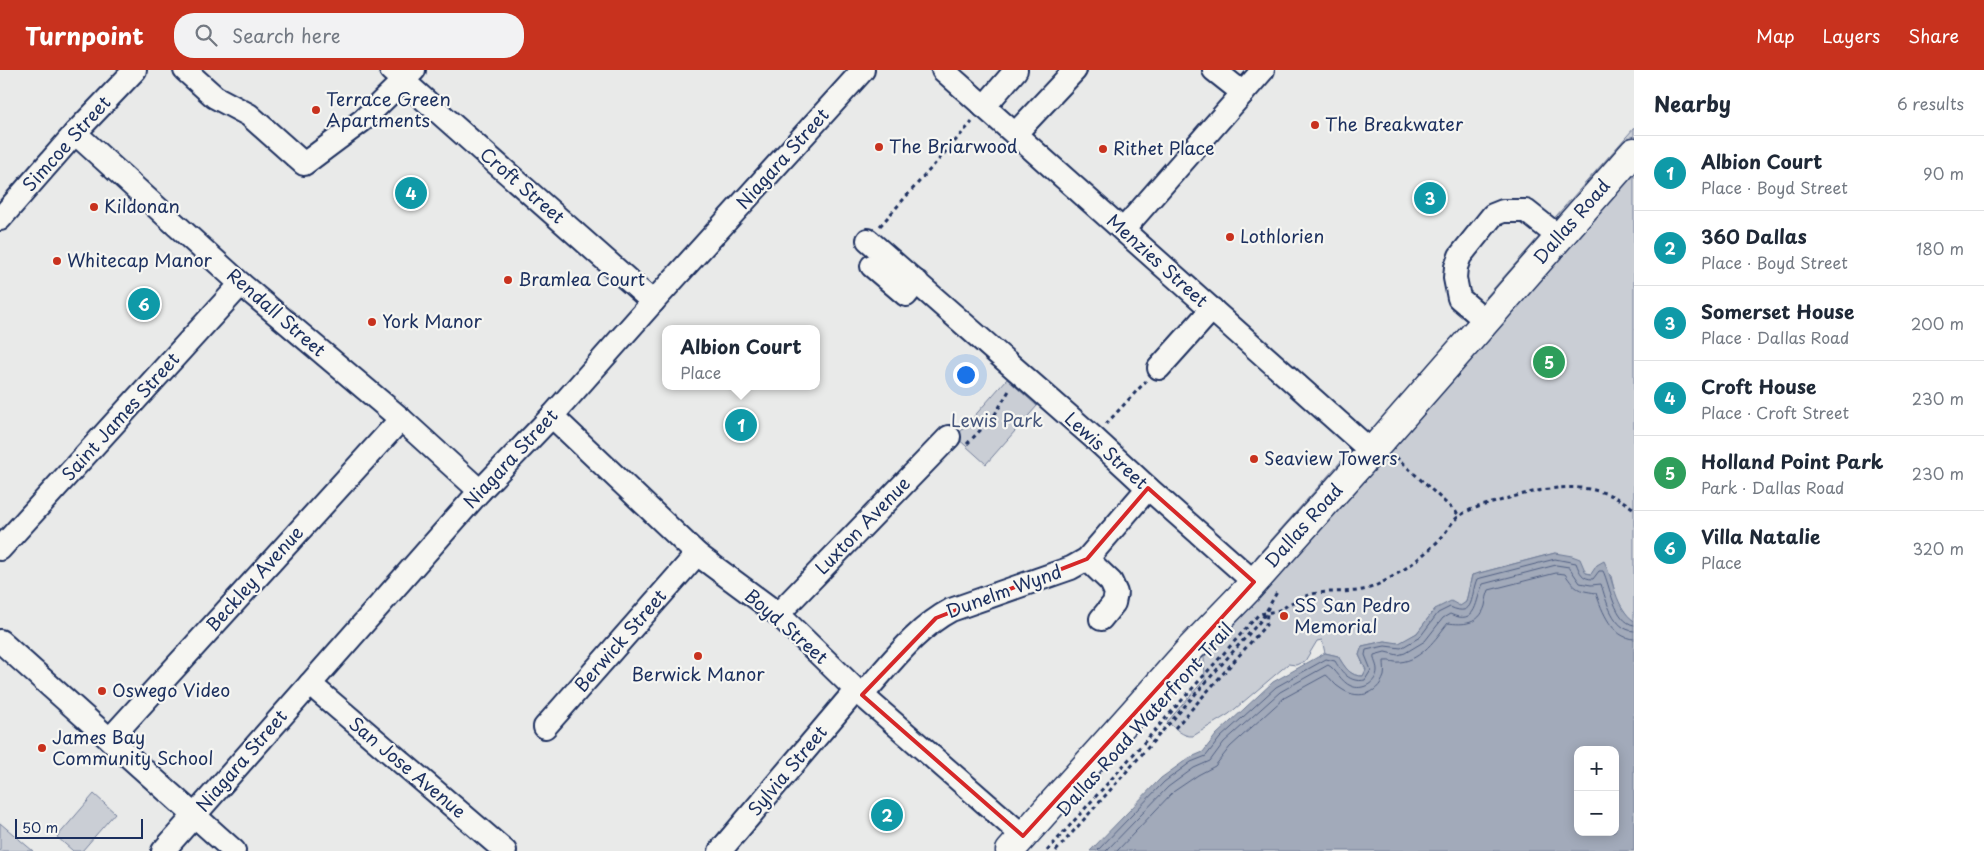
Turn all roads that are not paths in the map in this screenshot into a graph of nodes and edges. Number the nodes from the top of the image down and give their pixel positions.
1 (186, 70) edge
2 (863, 70) edge
3 (943, 70) edge
4 (1016, 70) edge
5 (1075, 70) edge
6 (1214, 70) edge
7 (1263, 70) edge
8 (124, 74) edge
9 (402, 74) edge
10 (1243, 93) junction
11 (984, 107) junction
12 (75, 133) junction
13 (1015, 134) junction
14 (1634, 152) edge
15 (0, 219) edge
16 (1122, 230) junction
17 (1559, 237) junction
18 (868, 240) road end
19 (872, 266) dead end
20 (917, 282) junction
21 (241, 284) junction
22 (653, 302) junction
23 (1212, 309) junction
24 (1486, 321) junction
25 (1158, 368) road end
26 (552, 416) junction
27 (401, 419) junction
28 (949, 437) road end
29 (1383, 454) junction
30 (1148, 488) junction
31 (480, 491) junction
32 (0, 549) edge
33 (697, 554) junction
34 (1087, 559) junction
35 (1254, 582) junction
36 (778, 614) junction
37 (1101, 618) dead end
38 (0, 641) edge
39 (310, 684) junction
40 (859, 693) junction
41 (545, 727) dead end
42 (110, 739) junction
43 (194, 816) junction
44 (1016, 844) edge
45 (163, 851) edge
46 (234, 851) edge
47 (505, 851) edge
48 (720, 851) edge

1 - 9 street
2 - 22 street, Niagara Street
3 - 11 street, Menzies Street
4 - 11 street
5 - 13 street
6 - 10 street
7 - 10 street
8 - 12 street, Simcoe Street
9 - 22 street, Croft Street
10 - 16 street
11 - 13 street, Menzies Street
12 - 15 street, Simcoe Street
12 - 21 street, Rendall Street
13 - 16 street, Menzies Street
14 - 17 main road, Dallas Road
16 - 23 street, Menzies Street
17 - 24 main road, Dallas Road
17 - 24 street
18 - 20 street, Lewis Street
19 - 20 street
20 - 30 street, Lewis Street
21 - 27 street, Rendall Street
21 - 32 street, Saint James Street
22 - 26 street, Niagara Street
23 - 25 street
23 - 29 street, Menzies Street
24 - 29 main road, Dallas Road
26 - 31 street, Niagara Street
26 - 33 street, Boyd Street
27 - 31 street, Rendall Street
27 - 42 street, Beckley Avenue
28 - 36 street, Luxton Avenue
29 - 35 main road, Dallas Road
30 - 34 street, Dunelm Wynd
30 - 35 street, Lewis Street
31 - 39 street, Niagara Street
33 - 36 street, Boyd Street
33 - 41 street, Berwick Street
34 - 37 street
34 - 40 street, Dunelm Wynd
35 - 44 main road, Dallas Road
36 - 40 street, Boyd Street
38 - 42 street
39 - 43 street, Niagara Street
39 - 47 street, San Jose Avenue
40 - 44 street, Boyd Street
40 - 48 street, Sylvia Street
42 - 43 street
43 - 45 street, Niagara Street
43 - 46 street

